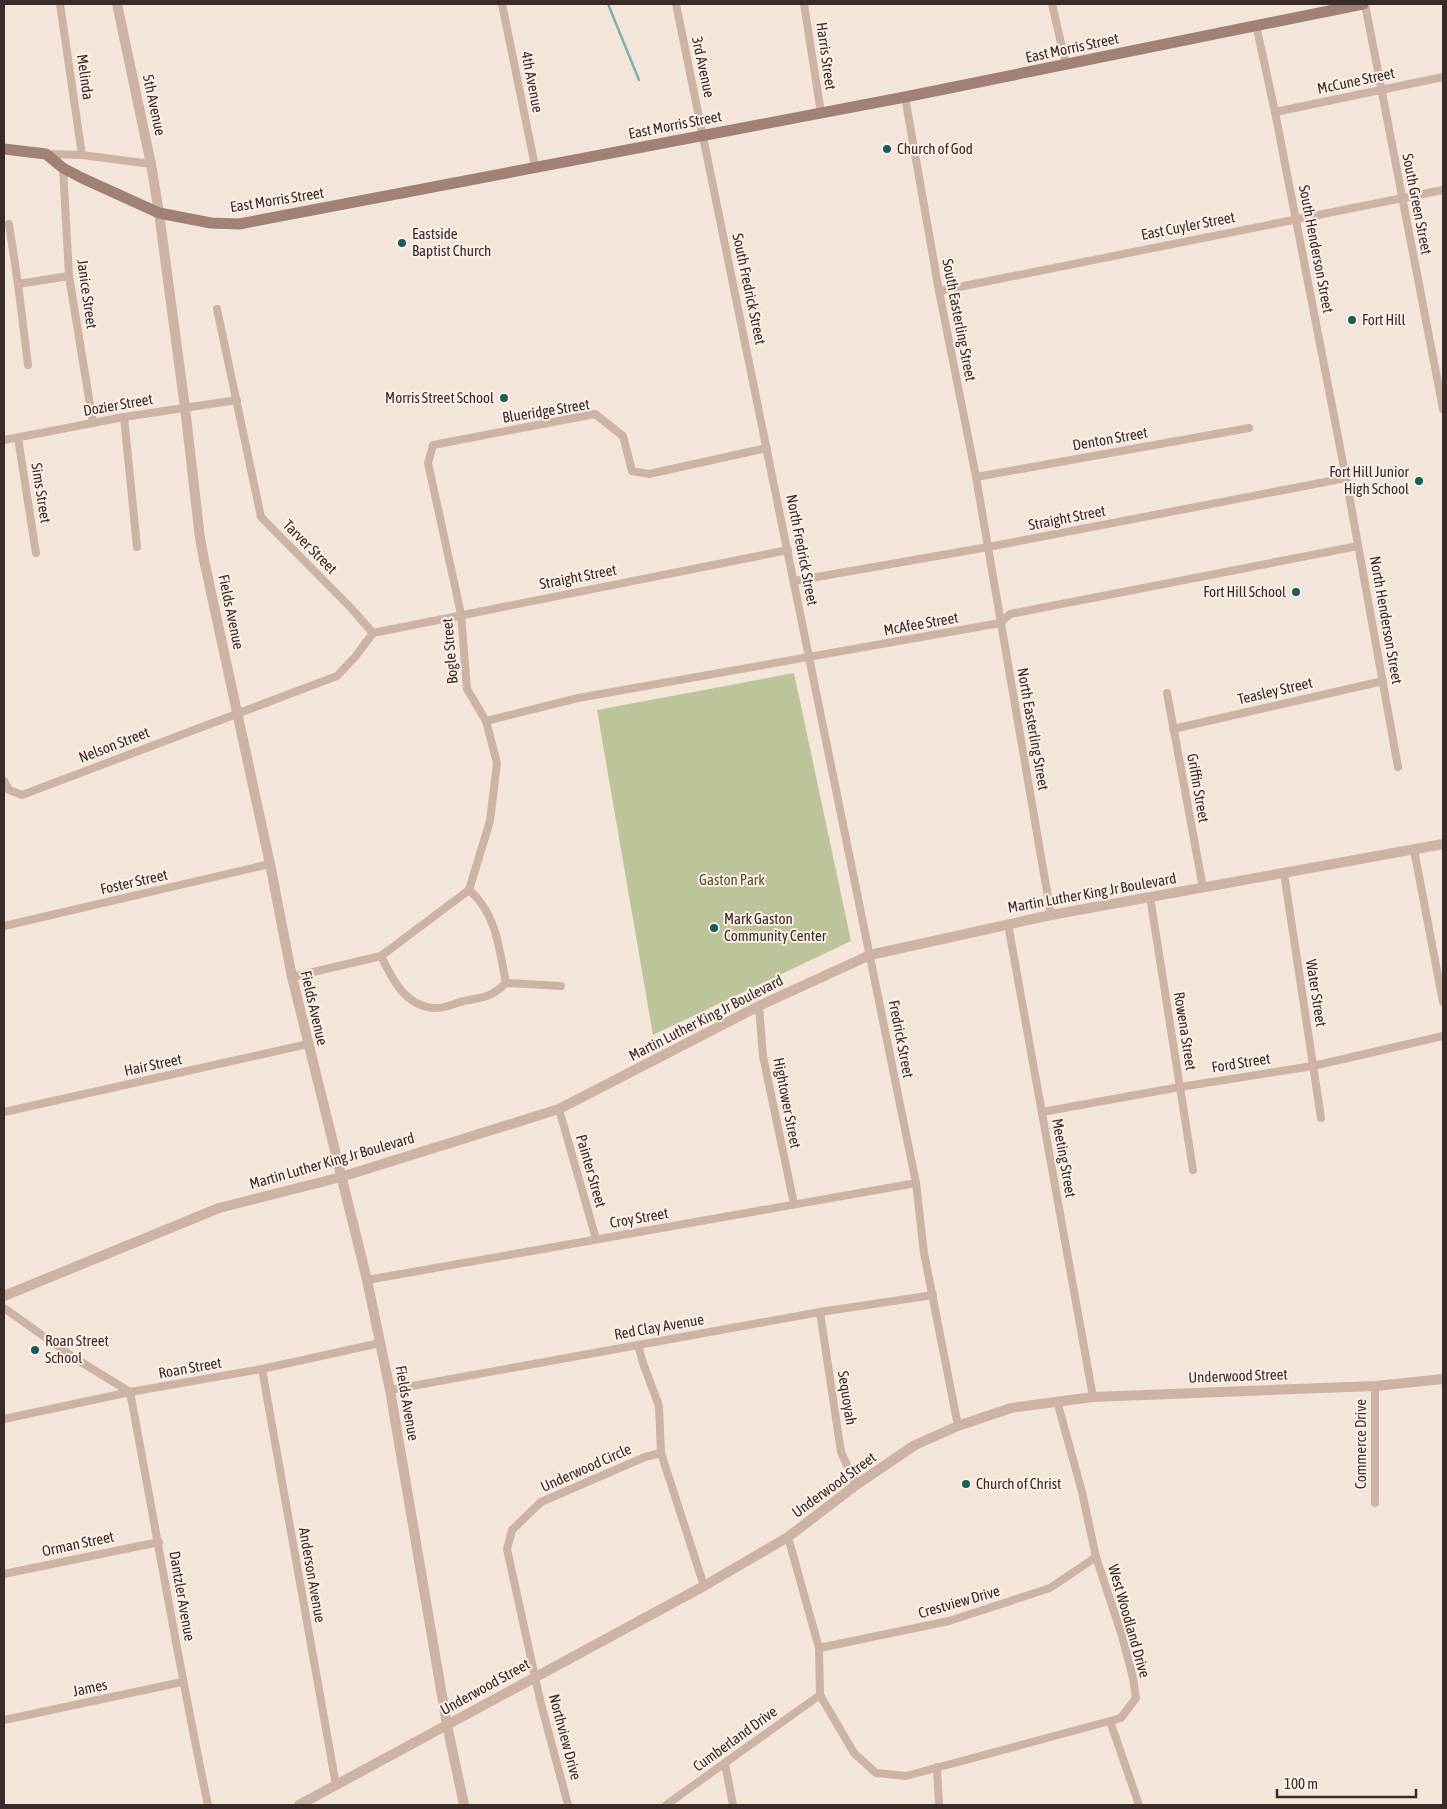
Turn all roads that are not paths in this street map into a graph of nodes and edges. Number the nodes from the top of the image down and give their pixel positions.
1 (60, 4) edge
2 (118, 4) edge
3 (502, 4) edge
4 (676, 4) edge
5 (804, 4) edge
6 (1052, 4) edge
7 (1364, 4) edge
8 (1256, 26) junction
9 (1066, 65) junction
10 (1443, 77) edge
11 (1382, 89) junction
12 (905, 97) junction
13 (1275, 112) junction
14 (821, 113) junction
15 (703, 135) junction
16 (4, 150) edge
17 (46, 154) junction
18 (82, 155) junction
19 (151, 164) junction
20 (535, 166) junction
21 (63, 168) junction
22 (1443, 190) edge
23 (1402, 198) junction
24 (159, 213) junction
25 (1296, 218) junction
26 (9, 224) dead end
27 (69, 276) junction
28 (18, 284) junction
29 (939, 291) junction
30 (217, 309) dead end
31 (28, 366) dead end
32 (237, 400) junction
33 (185, 408) junction
34 (1443, 409) edge
35 (124, 417) junction
36 (93, 423) junction
37 (1249, 428) dead end
38 (18, 438) junction
39 (4, 440) edge
40 (767, 448) junction
41 (428, 463) joint
42 (976, 477) junction
43 (1346, 478) junction
44 (1358, 546) junction
45 (137, 547) dead end
46 (988, 547) junction
47 (788, 550) junction
48 (36, 553) dead end
49 (794, 581) junction
50 (461, 614) junction
51 (1000, 624) junction
52 (373, 633) junction
53 (810, 658) junction
54 (1383, 681) junction
55 (1167, 693) dead end
56 (238, 713) junction
57 (486, 722) junction
58 (1173, 729) junction
59 (1398, 767) dead end
60 (4, 781) edge
61 (1443, 844) edge
62 (1414, 850) junction
63 (270, 864) junction
64 (1284, 873) junction
65 (1203, 888) junction
66 (469, 890) junction
67 (1150, 897) junction
68 (1051, 915) junction
69 (1008, 924) junction
70 (4, 926) edge
71 (870, 955) junction
72 (381, 956) junction
73 (292, 977) junction
74 (506, 983) junction
75 (561, 986) dead end
76 (1443, 1002) edge
77 (759, 1006) junction
78 (1443, 1036) edge
79 (308, 1044) junction
80 (1313, 1066) junction
81 (1180, 1086) junction
82 (559, 1109) junction
83 (4, 1112) edge
84 (1042, 1112) junction
85 (1321, 1118) dead end
86 (1193, 1170) dead end
87 (341, 1176) junction
88 (916, 1183) junction
89 (794, 1204) junction
90 (596, 1239) junction
91 (367, 1280) junction
92 (933, 1295) junction
93 (4, 1296) edge
94 (4, 1308) edge
95 (820, 1312) junction
96 (380, 1343) junction
97 (638, 1345) junction
98 (262, 1370) junction
99 (1443, 1379) edge
100 (1375, 1386) junction
101 (390, 1390) junction
102 (130, 1392) junction
103 (1094, 1397) junction
104 (1057, 1401) junction
105 (4, 1419) edge
106 (958, 1426) junction
107 (661, 1454) junction
108 (856, 1486) junction
109 (1375, 1503) dead end
110 (788, 1537) junction
111 (159, 1542) junction
112 (1096, 1557) junction
113 (4, 1574) edge
114 (704, 1586) junction
115 (819, 1648) junction
116 (535, 1676) junction
117 (182, 1682) junction
118 (820, 1695) junction
119 (4, 1720) edge
120 (1110, 1721) junction
121 (447, 1725) junction
122 (725, 1764) junction
123 (937, 1767) junction
124 (336, 1785) junction
125 (208, 1805) edge
126 (299, 1805) edge
127 (464, 1805) edge
128 (568, 1805) edge
129 (666, 1805) edge
130 (733, 1805) edge
131 (938, 1805) edge
132 (1139, 1805) edge

1 - 18 street, Melinda
2 - 19 street, 5th Avenue
3 - 20 street, 4th Avenue
4 - 15 street, 3rd Avenue
5 - 14 street, Harris Street
6 - 9 street
7 - 8 main road, East Morris Street
7 - 11 street, South Green Street
8 - 9 main road, East Morris Street
8 - 13 street, South Henderson Street
9 - 12 main road, East Morris Street
10 - 11 street, McCune Street
11 - 13 street, McCune Street
11 - 23 street, South Green Street
12 - 14 main road, East Morris Street
12 - 29 street, South Easterling Street
13 - 25 street, South Henderson Street
14 - 15 main road, East Morris Street
15 - 20 main road, East Morris Street
15 - 40 street, South Fredrick Street
16 - 17 main road
17 - 18 street
17 - 21 main road, East Morris Street
18 - 19 street
19 - 24 street, 5th Avenue
20 - 24 main road, East Morris Street
21 - 24 main road, East Morris Street
21 - 27 street, Janice Street
22 - 23 street, East Cuyler Street
23 - 25 street, East Cuyler Street
23 - 34 street, South Green Street
24 - 33 street, Fields Avenue
25 - 29 street, East Cuyler Street
25 - 43 street, South Henderson Street
26 - 28 street
27 - 28 street
27 - 36 street, Janice Street
28 - 31 street
29 - 42 street, South Easterling Street
30 - 32 street, Tarver Street
32 - 33 street, Dozier Street
32 - 52 street, Tarver Street
33 - 35 street, Dozier Street
33 - 56 street, Fields Avenue
35 - 36 street, Dozier Street
35 - 45 street
36 - 38 street, Dozier Street
37 - 42 street, Denton Street
38 - 39 street, Dozier Street
38 - 48 street, Sims Street
40 - 41 street, Blueridge Street
40 - 47 street, North Fredrick Street
41 - 50 street, Bogle Street
42 - 46 street, South Easterling Street
43 - 44 street, North Henderson Street
43 - 46 street, Straight Street
44 - 51 street, McAfee Street
44 - 54 street, North Henderson Street
46 - 49 street, Straight Street
46 - 51 street, North Easterling Street
47 - 49 street, North Fredrick Street
47 - 50 street, Straight Street
49 - 53 street, North Fredrick Street
50 - 52 street, Straight Street
50 - 57 street, Bogle Street
51 - 53 street, McAfee Street
51 - 68 street, North Easterling Street
52 - 56 street
53 - 57 street, McAfee Street
53 - 71 street, Fredrick Street
54 - 58 street, Teasley Street
54 - 59 street, North Henderson Street
55 - 58 street, Griffin Street
56 - 60 street, Nelson Street
56 - 63 street, Fields Avenue
57 - 66 street, Bogle Street
58 - 65 street, Griffin Street
61 - 62 street, Martin Luther King Jr Boulevard
62 - 64 street, Martin Luther King Jr Boulevard
62 - 76 street
63 - 70 street, Foster Street
63 - 73 street, Fields Avenue
64 - 65 street, Martin Luther King Jr Boulevard
64 - 80 street, Water Street
65 - 67 street, Martin Luther King Jr Boulevard
66 - 72 street
66 - 74 street
67 - 68 street, Martin Luther King Jr Boulevard
67 - 81 street, Rowena Street
68 - 69 street, Martin Luther King Jr Boulevard
69 - 71 street, Martin Luther King Jr Boulevard
69 - 84 street, Meeting Street
71 - 77 street, Martin Luther King Jr Boulevard
71 - 88 street, Fredrick Street
72 - 73 street
72 - 74 street
73 - 79 street, Fields Avenue
74 - 75 street
77 - 82 street, Martin Luther King Jr Boulevard
77 - 89 street, Hightower Street
78 - 80 street, Ford Street
79 - 83 street, Hair Street
79 - 87 street, Fields Avenue
80 - 81 street, Ford Street
80 - 85 street, Water Street
81 - 84 street, Ford Street
81 - 86 street, Rowena Street
82 - 87 street, Martin Luther King Jr Boulevard
82 - 90 street, Painter Street
84 - 103 street, Meeting Street
87 - 91 street, Fields Avenue
87 - 93 street, Martin Luther King Jr Boulevard
88 - 89 street, Croy Street
88 - 92 street, Fredrick Street
89 - 90 street, Croy Street
90 - 91 street, Croy Street
91 - 96 street, Fields Avenue
92 - 95 street, Red Clay Avenue
92 - 106 street, Fredrick Street
94 - 102 street
95 - 97 street, Red Clay Avenue
95 - 108 street, Sequoyah
96 - 98 street, Roan Street
96 - 101 street, Fields Avenue
97 - 101 street, Red Clay Avenue
97 - 107 street
98 - 102 street, Roan Street
98 - 124 street, Anderson Avenue
99 - 100 street, Underwood Street
100 - 103 street, Underwood Street
100 - 109 street, Commerce Drive
101 - 121 street, Fields Avenue
102 - 105 street, Roan Street
102 - 111 street, Dantzler Avenue
103 - 104 street, Underwood Street
104 - 106 street, Underwood Street
104 - 112 street, West Woodland Drive
106 - 108 street, Underwood Street
107 - 114 street
107 - 116 street, Underwood Circle
108 - 110 street, Underwood Street
110 - 114 street, Underwood Street
110 - 115 street
111 - 113 street, Orman Street
111 - 117 street, Dantzler Avenue
112 - 115 street, Crestview Drive
112 - 120 street, West Woodland Drive
114 - 116 street, Underwood Street
115 - 118 street
116 - 121 street, Underwood Street
116 - 128 street, Northview Drive
117 - 119 street, James
117 - 125 street, Dantzler Avenue
118 - 122 street, Cumberland Drive
118 - 123 street, West Woodland Drive
120 - 123 street, West Woodland Drive
120 - 132 street
121 - 124 street, Underwood Street
121 - 127 street, Fields Avenue
122 - 129 street, Cumberland Drive
122 - 130 street
123 - 131 street
124 - 126 street, Underwood Street

